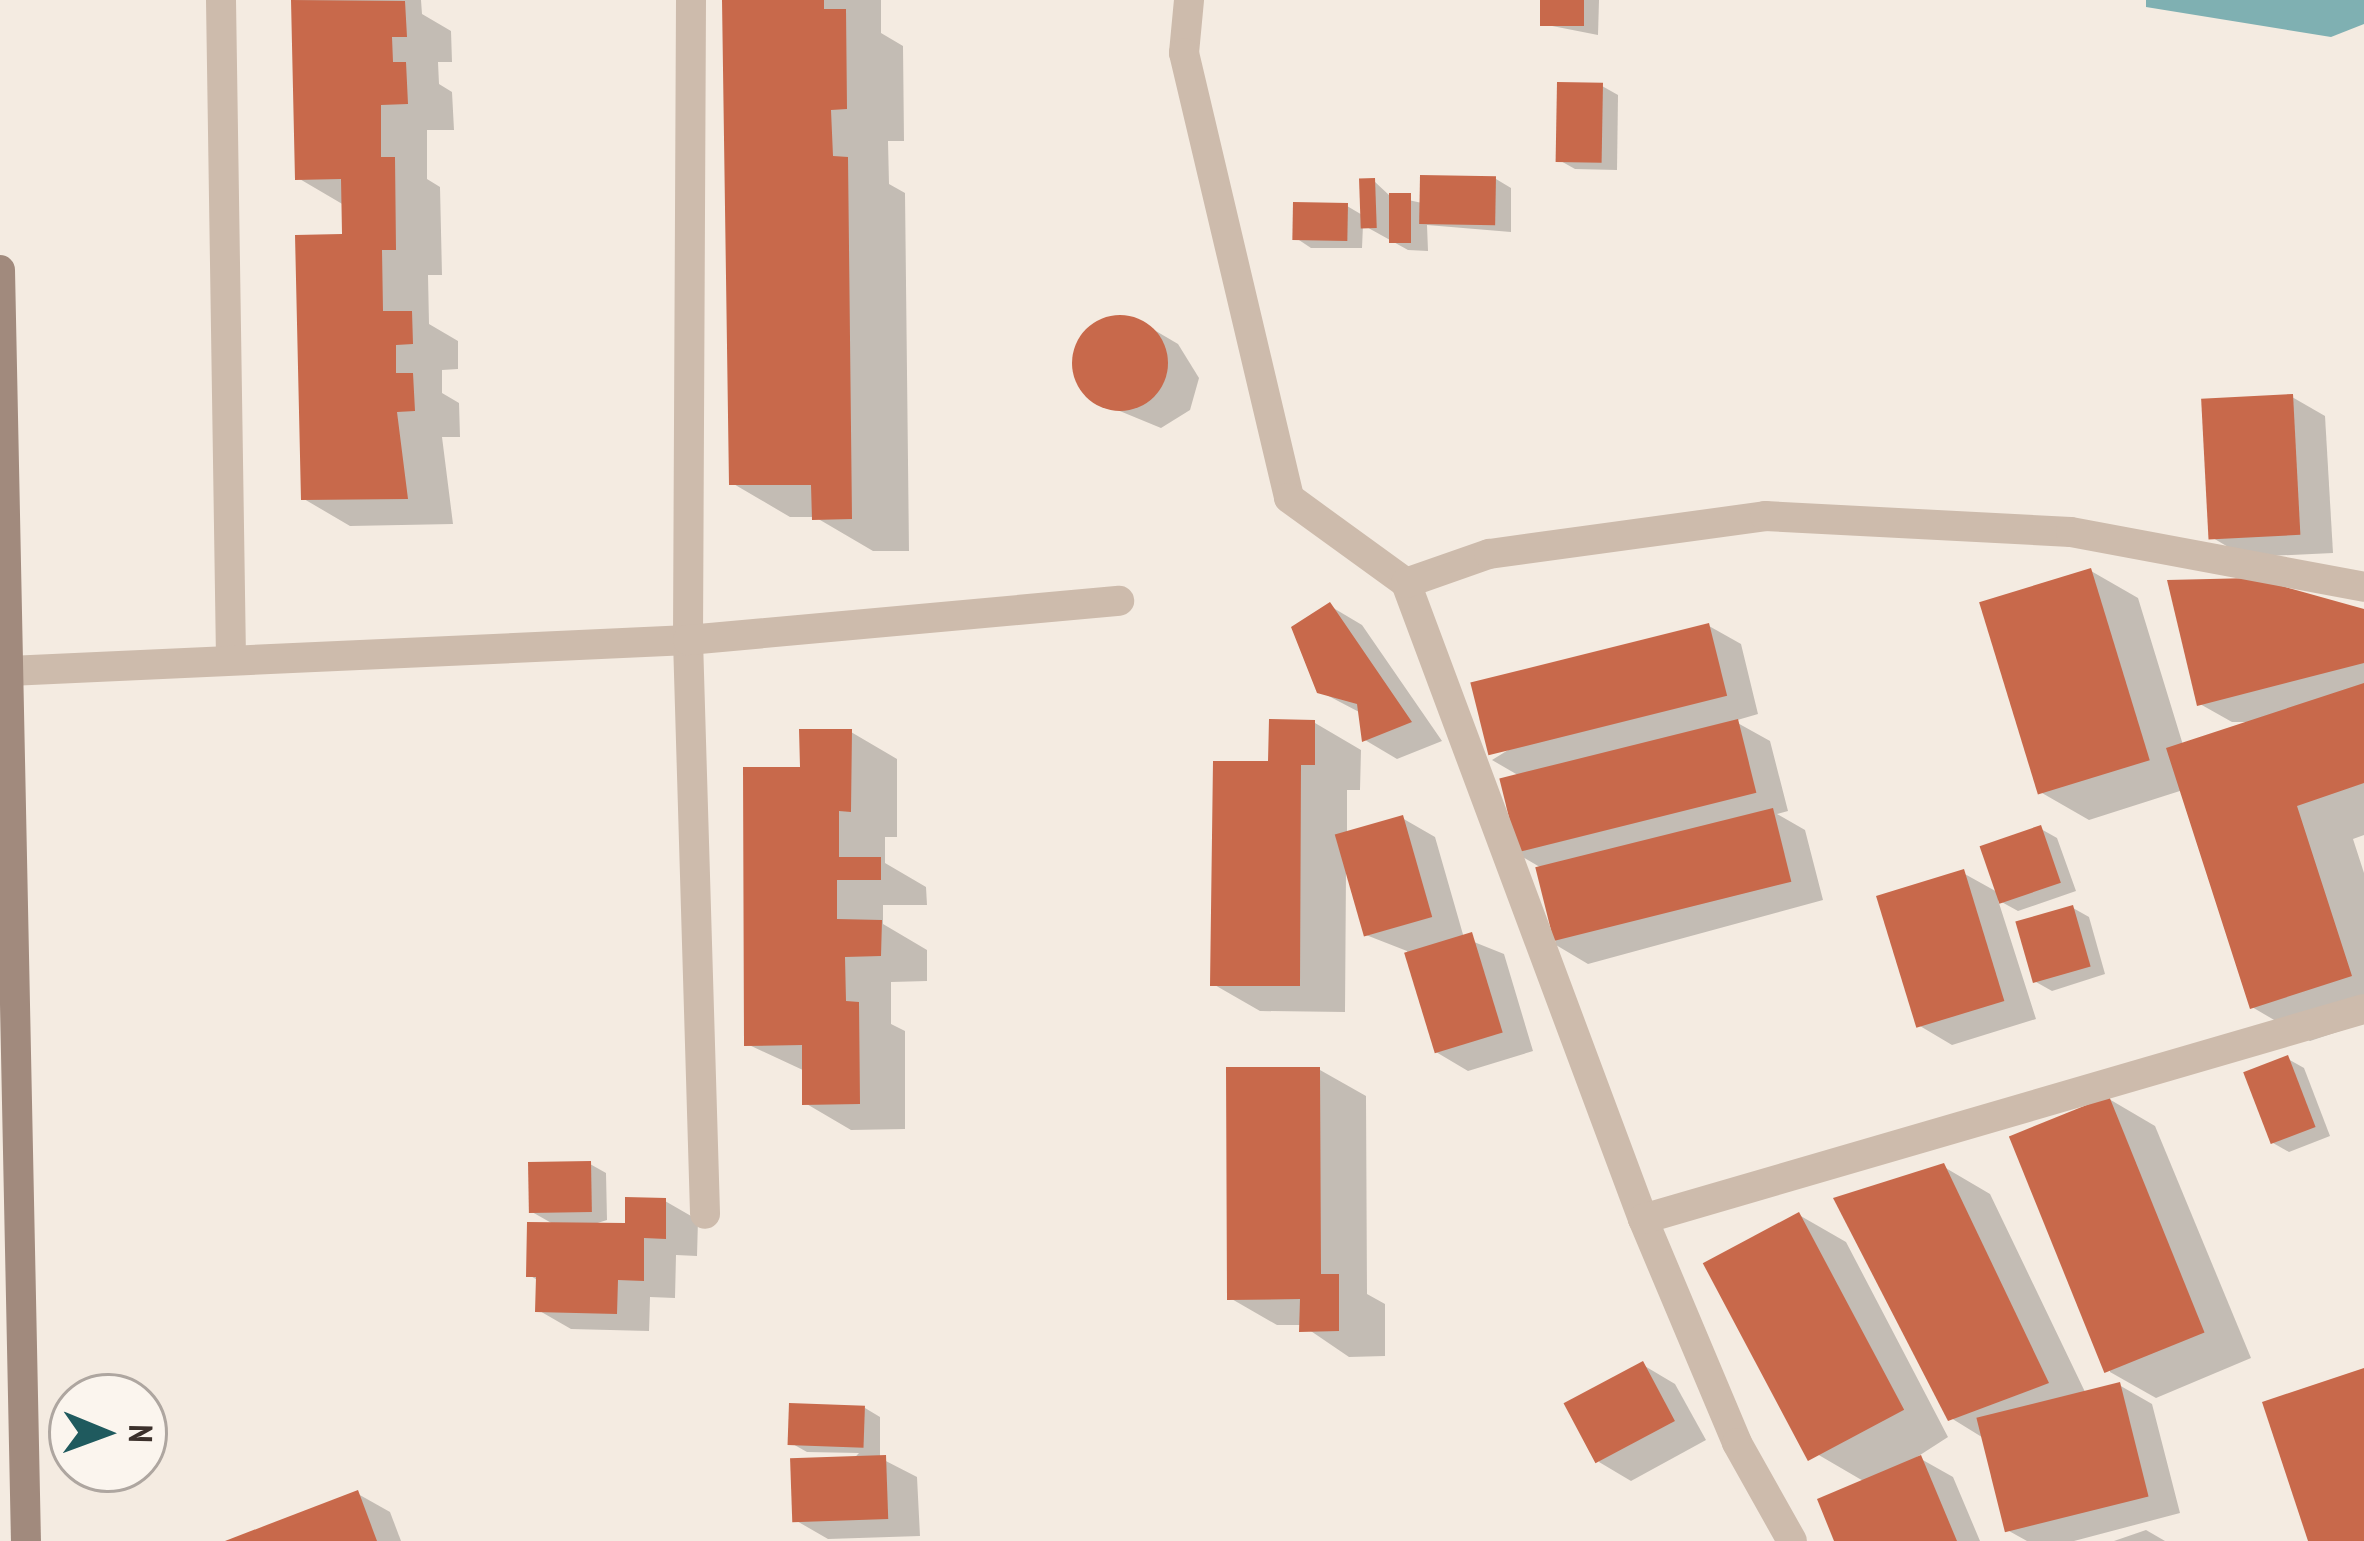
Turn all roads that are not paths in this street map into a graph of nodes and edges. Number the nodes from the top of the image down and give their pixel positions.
1 (221, 0) edge
2 (692, 0) edge
3 (1189, 0) edge
4 (0, 270) edge
5 (1406, 583) junction
6 (2364, 587) edge
7 (1119, 601) dead end
8 (688, 640) junction
9 (231, 658) junction
10 (9, 670) junction
11 (2364, 1010) edge
12 (705, 1214) dead end
13 (1643, 1220) junction
14 (26, 1541) edge
15 (1792, 1541) edge

1 - 9 street
2 - 8 street
3 - 5 street
4 - 10 main road
5 - 6 street
5 - 13 street
7 - 8 street
8 - 9 street
8 - 12 street
9 - 10 street
10 - 14 main road
11 - 13 street
13 - 15 street

